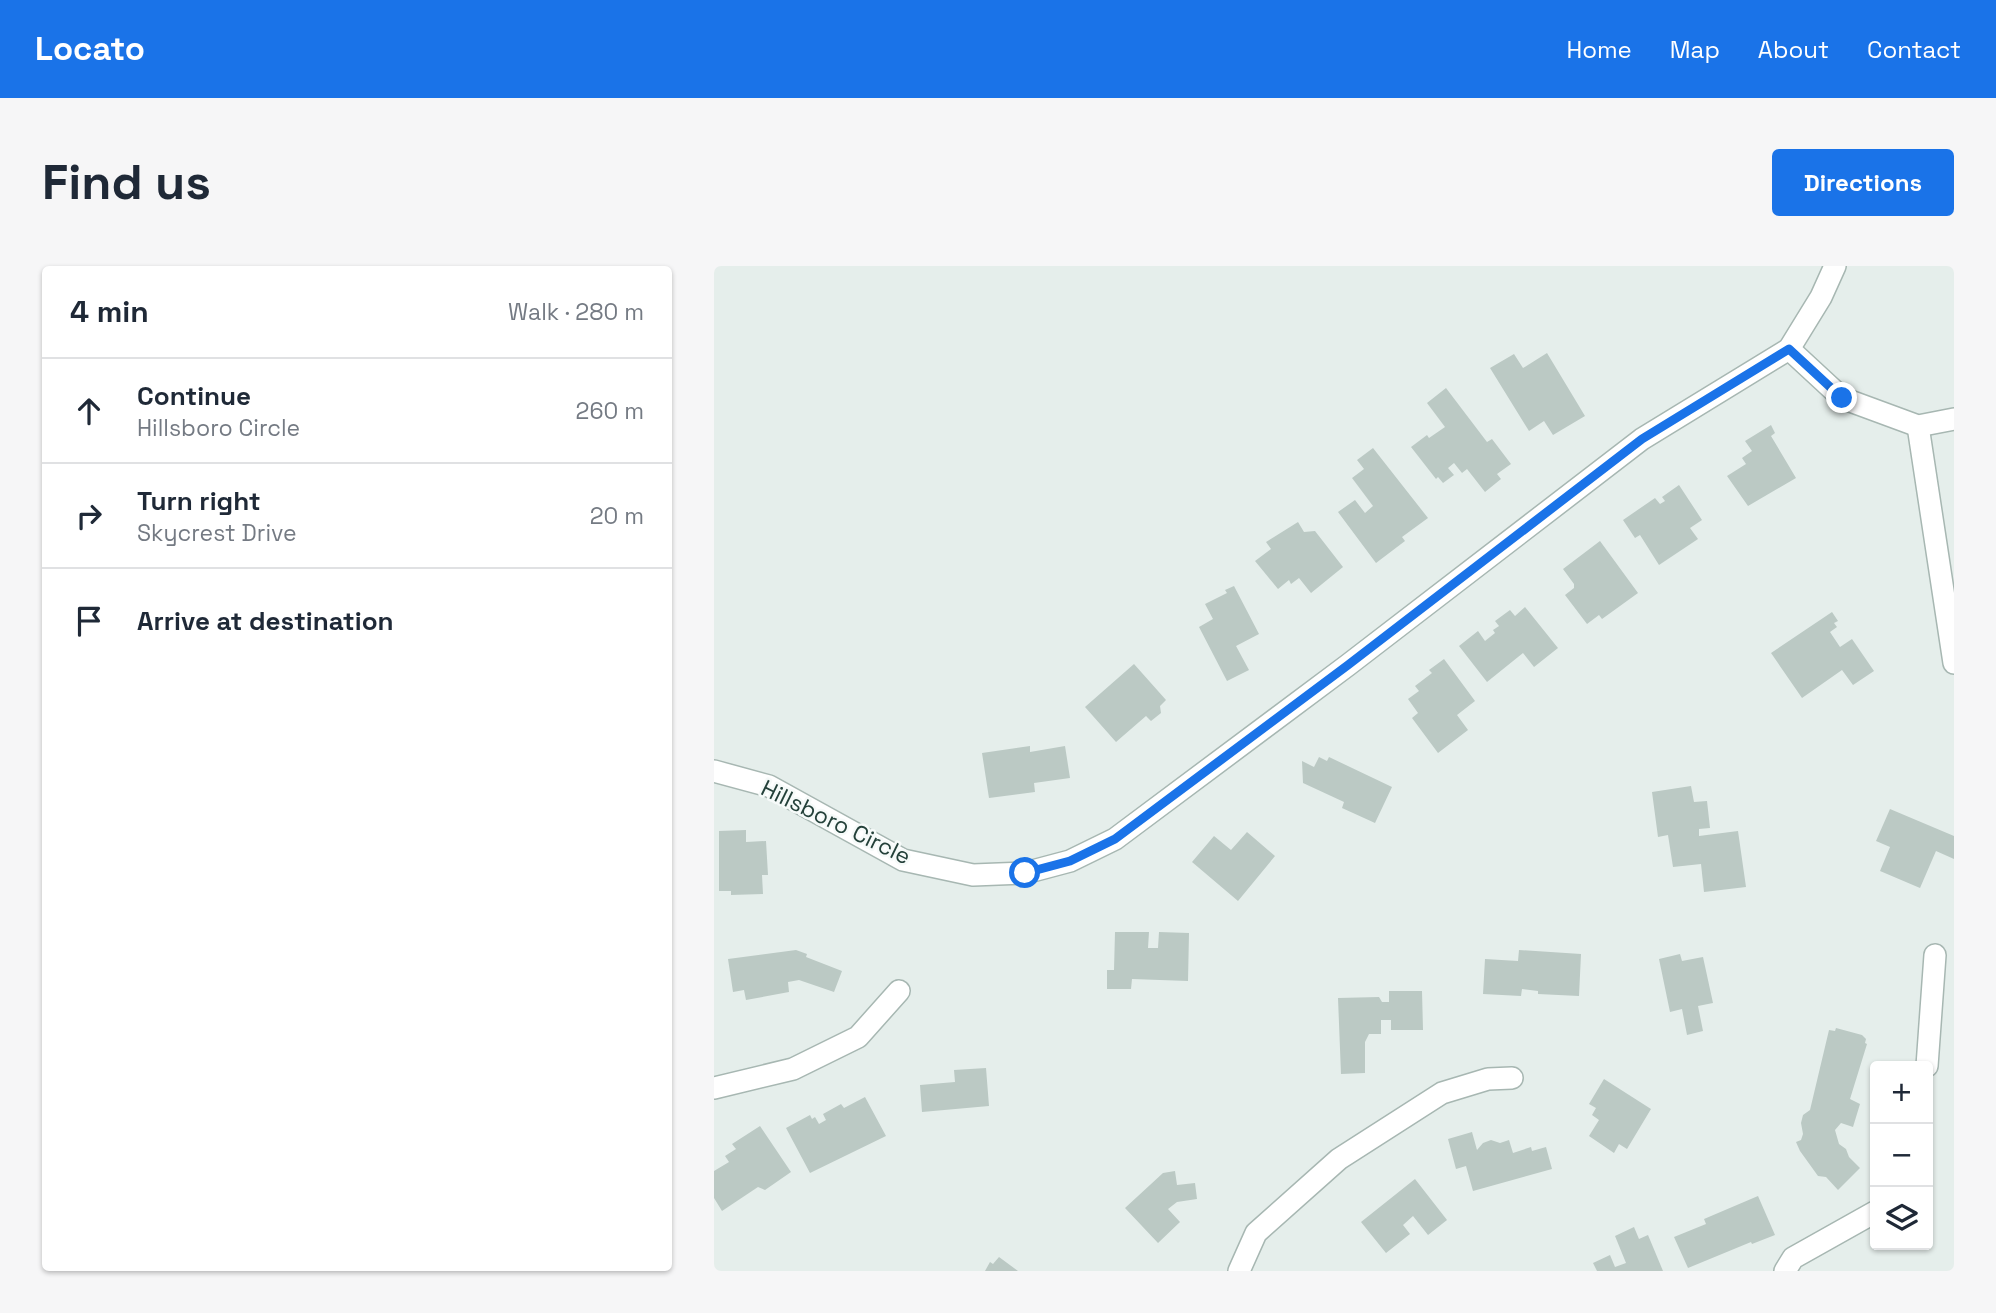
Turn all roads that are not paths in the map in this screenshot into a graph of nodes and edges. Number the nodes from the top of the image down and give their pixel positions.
1 (1835, 266) edge
2 (1789, 349) junction
3 (1954, 419) edge
4 (1918, 426) junction
5 (1954, 663) edge
6 (714, 771) edge
7 (1935, 955) dead end
8 (899, 990) dead end
9 (1927, 1061) edge
10 (1512, 1078) dead end
11 (714, 1088) edge
12 (1870, 1216) edge
13 (1239, 1271) edge
14 (1785, 1271) edge

1 - 2 street, Hillsboro Circle
2 - 4 street
2 - 6 street, Hillsboro Circle
3 - 4 street
4 - 5 street
7 - 9 street
8 - 11 street
10 - 13 street
12 - 14 street

